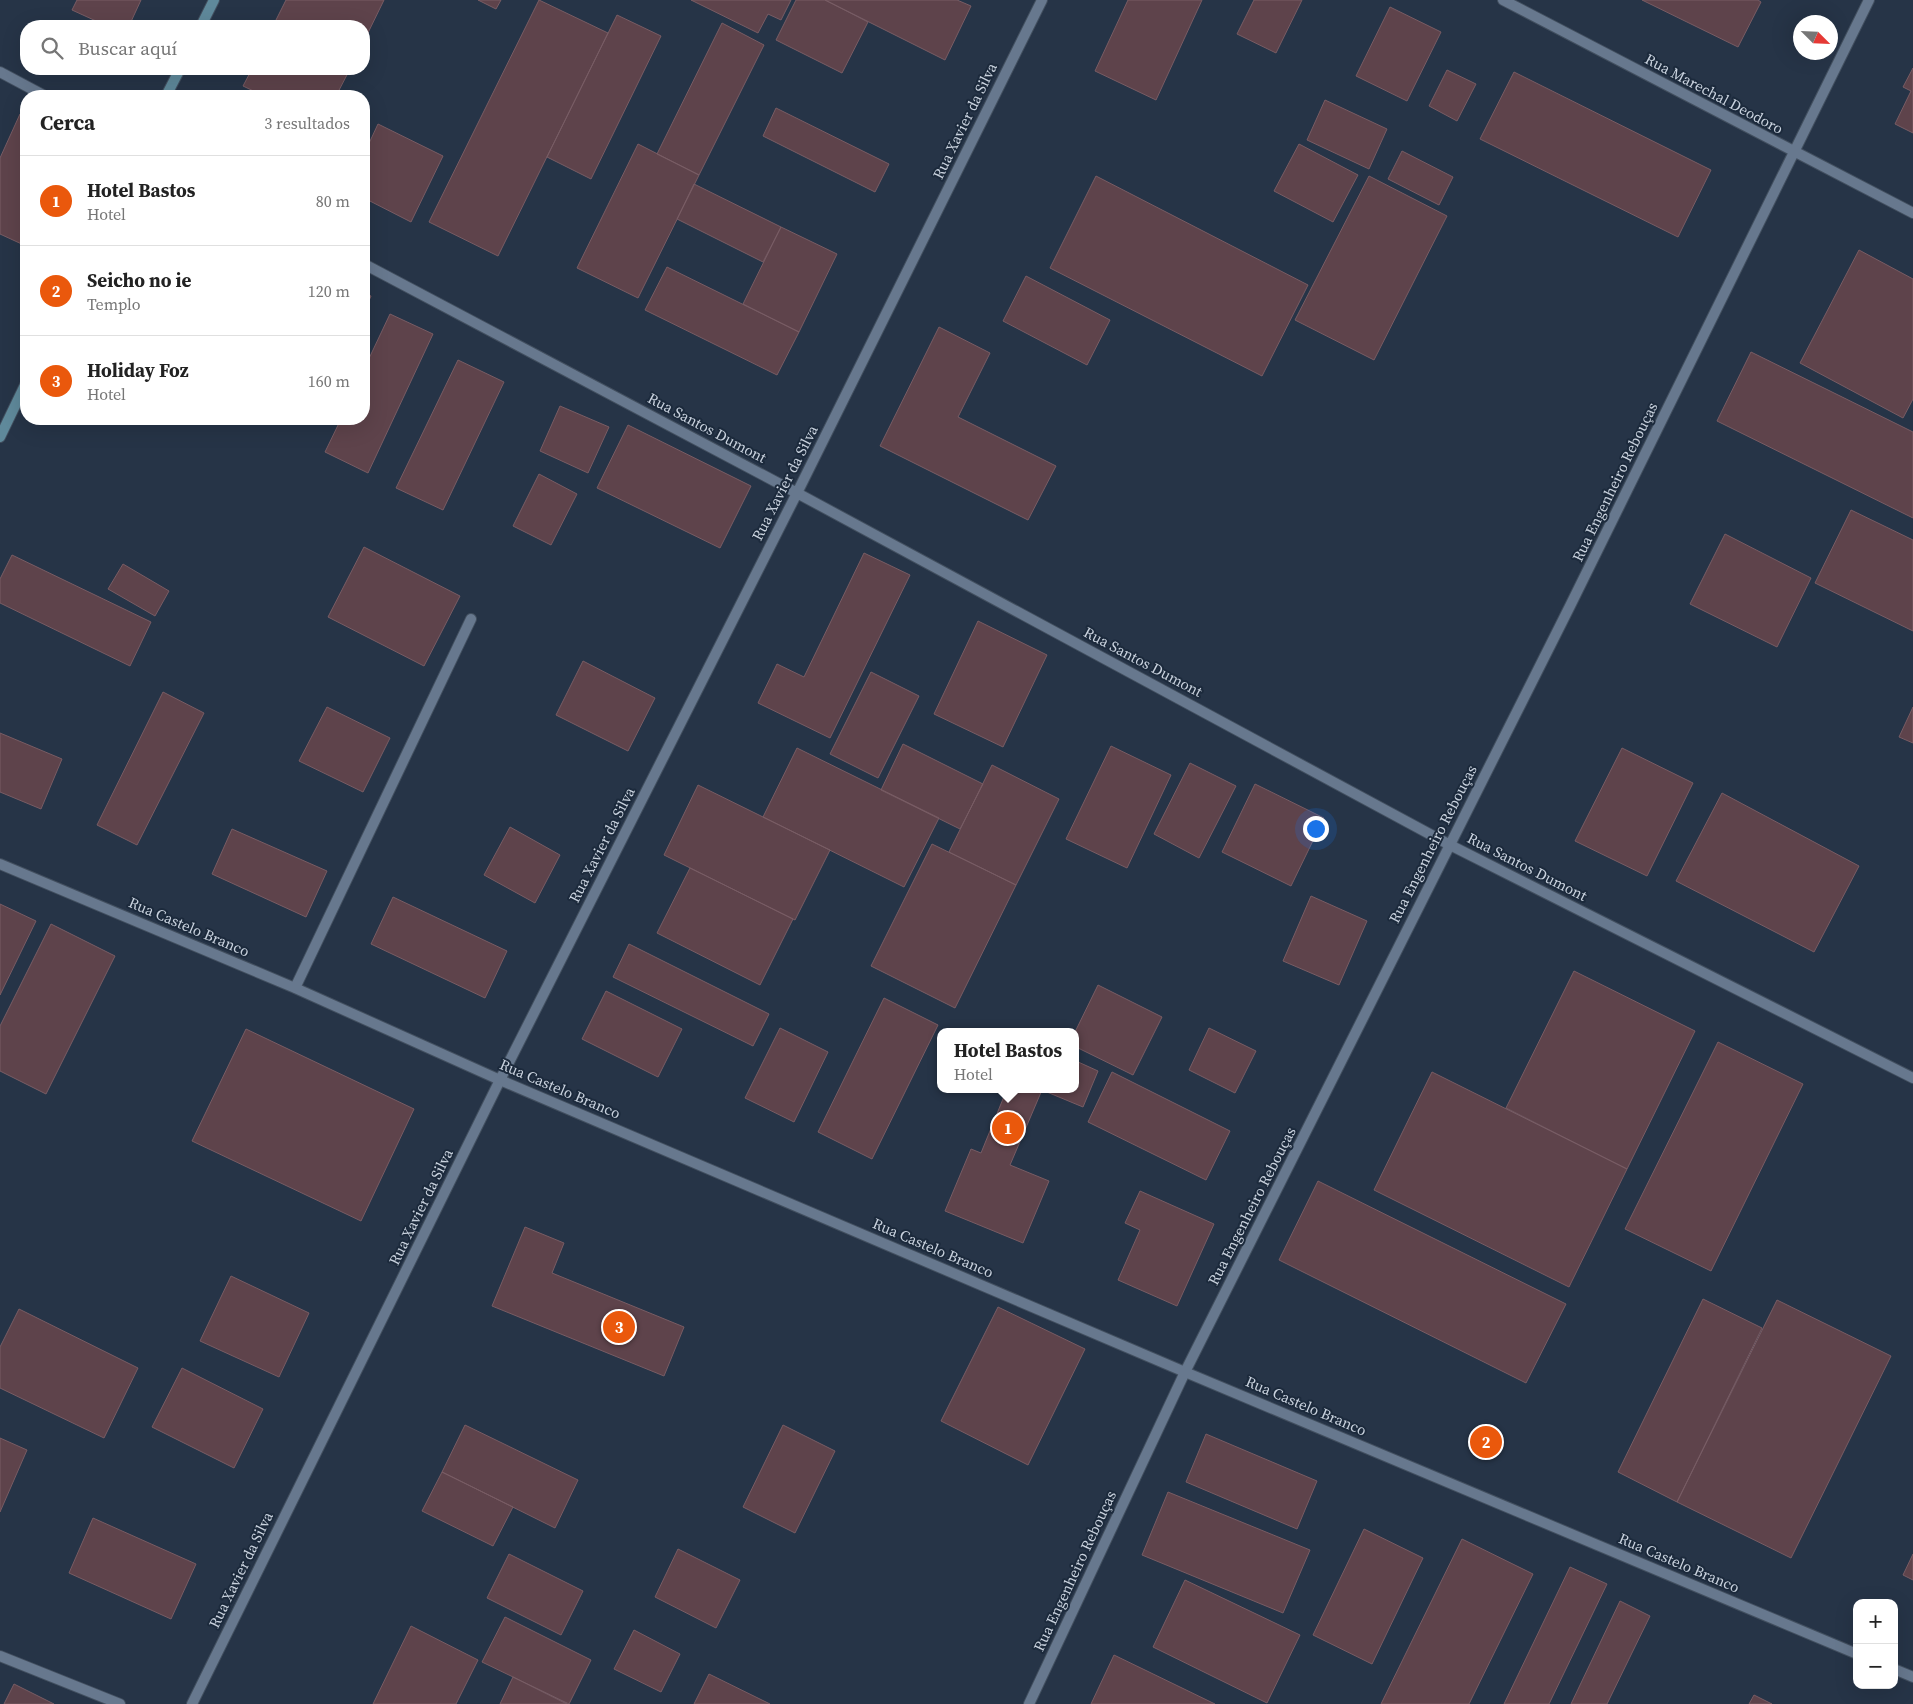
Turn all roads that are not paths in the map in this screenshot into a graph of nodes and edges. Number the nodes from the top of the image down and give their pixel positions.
1 (214, 0) edge
2 (1042, 0) edge
3 (1503, 0) edge
4 (1869, 0) edge
5 (204, 20) edge
6 (0, 72) edge
7 (177, 75) edge
8 (34, 90) edge
9 (169, 90) edge
10 (1795, 153) junction
11 (1913, 213) edge
12 (370, 267) edge
13 (20, 395) edge
14 (0, 437) edge
15 (797, 493) junction
16 (471, 620) dead end
17 (1450, 845) junction
18 (0, 864) edge
19 (295, 988) junction
20 (1913, 1078) edge
21 (500, 1080) junction
22 (1185, 1372) junction
23 (1853, 1652) edge
24 (0, 1656) edge
25 (1898, 1671) edge
26 (1913, 1677) edge
27 (120, 1704) edge
28 (192, 1704) edge
29 (1029, 1704) edge

1 - 5 street
2 - 15 street, Rua Xavier da Silva
3 - 10 street, Rua Marechal Deodoro
4 - 10 street, Rua Engenheiro Rebouças
6 - 8 street
7 - 9 street
10 - 11 street, Rua Marechal Deodoro
10 - 17 street, Rua Engenheiro Rebouças
12 - 15 street, Rua Santos Dumont
13 - 14 street
15 - 17 street, Rua Santos Dumont
15 - 21 street, Rua Xavier da Silva
16 - 19 street
17 - 20 street, Rua Santos Dumont
17 - 22 street, Rua Engenheiro Rebouças
18 - 19 street, Rua Castelo Branco
19 - 21 street, Rua Castelo Branco
21 - 22 street, Rua Castelo Branco
21 - 28 street, Rua Xavier da Silva
22 - 23 street, Rua Castelo Branco
22 - 29 street, Rua Engenheiro Rebouças
24 - 27 street
25 - 26 street

